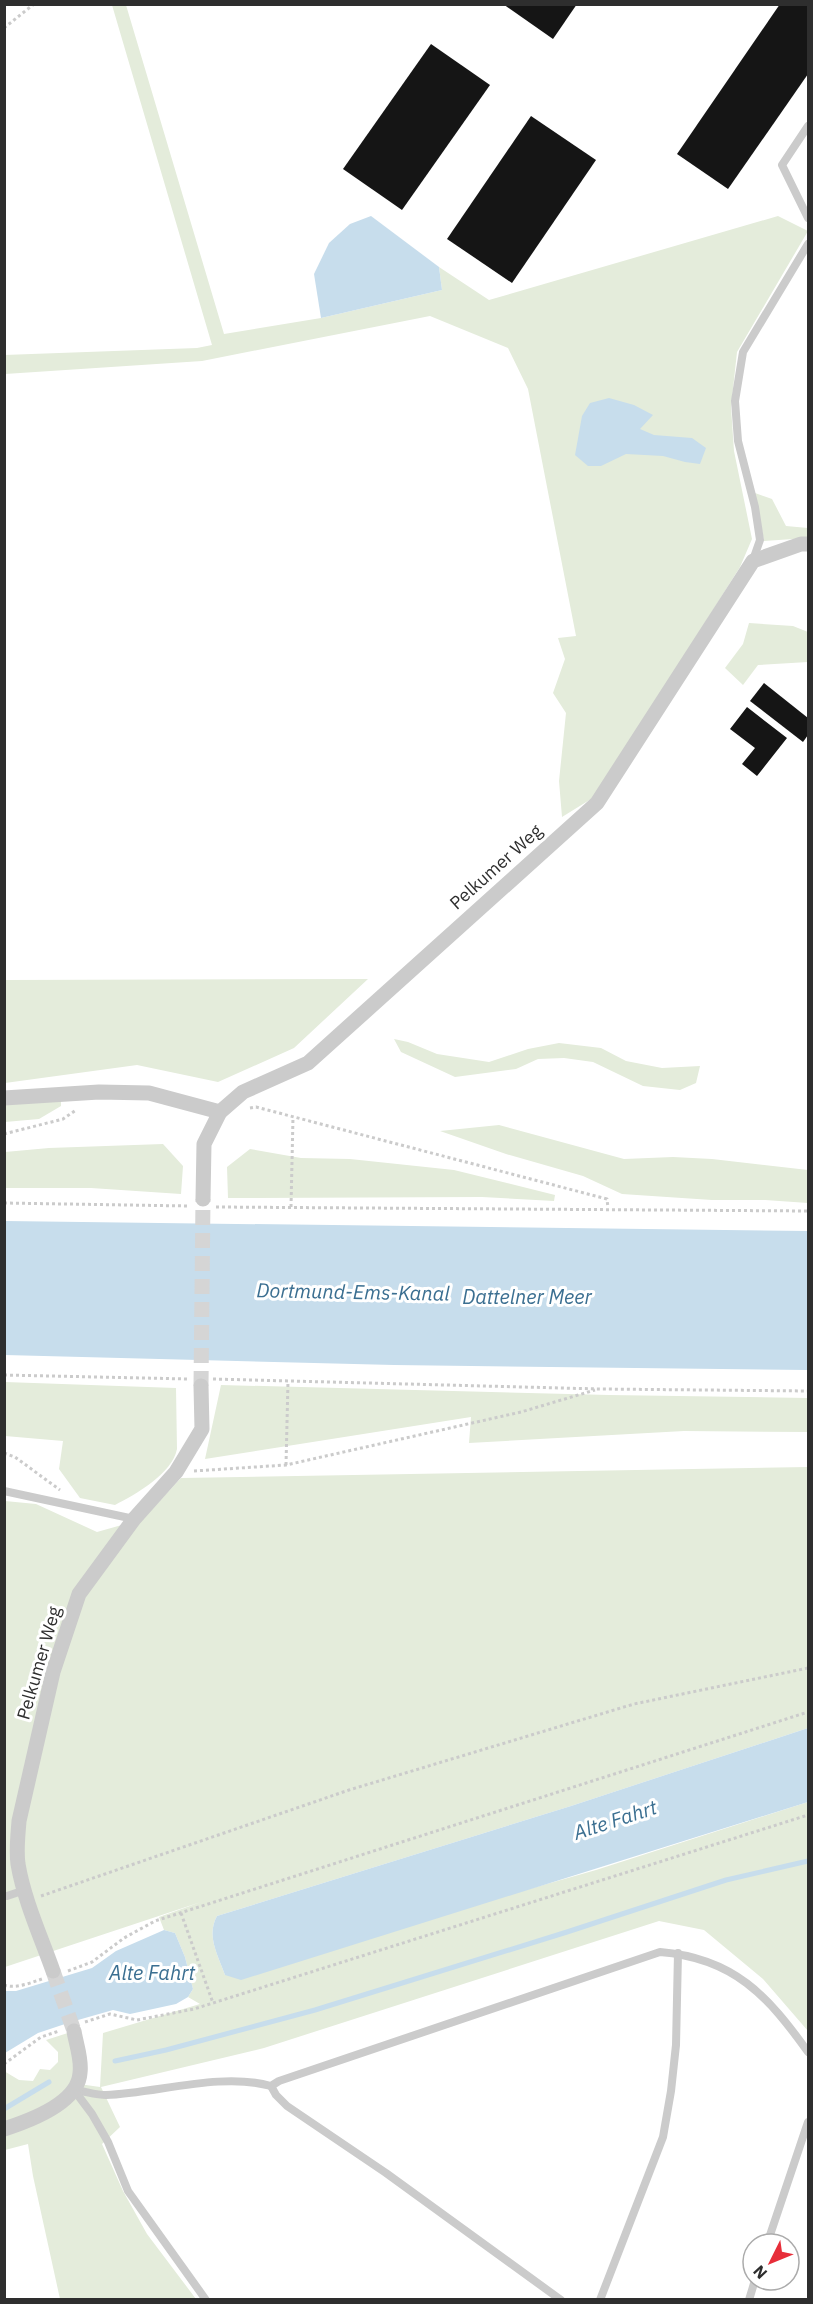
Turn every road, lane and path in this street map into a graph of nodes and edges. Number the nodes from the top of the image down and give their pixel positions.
1 (34, 4) edge
2 (4, 28) edge
3 (808, 126) edge
4 (808, 218) edge
5 (808, 244) edge
6 (808, 544) edge
7 (753, 561) junction
8 (99, 1092) junction
9 (4, 1098) edge
10 (247, 1108) dead end
11 (220, 1112) junction
12 (293, 1117) junction
13 (4, 1134) edge
14 (4, 1203) edge
15 (202, 1204) junction
16 (291, 1207) junction
17 (608, 1208) junction
18 (808, 1211) edge
19 (4, 1374) edge
20 (200, 1381) junction
21 (288, 1381) junction
22 (600, 1389) junction
23 (808, 1391) edge
24 (4, 1453) edge
25 (286, 1465) junction
26 (176, 1472) junction
27 (4, 1491) edge
28 (83, 1507) junction
29 (134, 1519) junction
30 (808, 1668) edge
31 (808, 1712) edge
32 (808, 1815) edge
33 (26, 1895) junction
34 (7, 1896) dead end
35 (181, 1913) junction
36 (678, 1953) junction
37 (54, 1974) junction
38 (4, 1985) edge
39 (213, 2003) junction
40 (110, 2014) dead end
41 (74, 2031) tunnel mouth
42 (41, 2037) dead end
43 (808, 2052) edge
44 (4, 2064) edge
45 (271, 2086) junction
46 (74, 2090) junction
47 (808, 2122) edge
48 (4, 2129) edge
49 (771, 2232) edge
50 (206, 2300) edge
51 (561, 2300) edge
52 (600, 2300) edge

1 - 2 path
3 - 4 lane
5 - 7 lane
6 - 7 street
7 - 11 street, Pelkumer Weg
8 - 9 street
8 - 11 street
8 - 13 path
10 - 12 path
11 - 15 street, Pelkumer Weg
12 - 16 path
12 - 17 path
14 - 15 path
15 - 16 path
16 - 17 path
17 - 18 path
19 - 20 path
20 - 21 path
20 - 26 street, Pelkumer Weg
21 - 22 path
21 - 25 path
22 - 23 path
22 - 25 path
24 - 28 path
25 - 26 path
26 - 29 street, Pelkumer Weg
27 - 28 lane
28 - 29 lane
29 - 33 street, Pelkumer Weg
30 - 33 path
31 - 35 path
32 - 39 path
33 - 34 lane
33 - 37 street, Pelkumer Weg
35 - 37 path
35 - 39 path
36 - 43 lane
36 - 45 lane
36 - 52 lane
37 - 38 path
39 - 40 path
41 - 46 street
42 - 44 path
45 - 46 lane
45 - 51 lane
46 - 48 street
46 - 50 lane
47 - 49 lane

